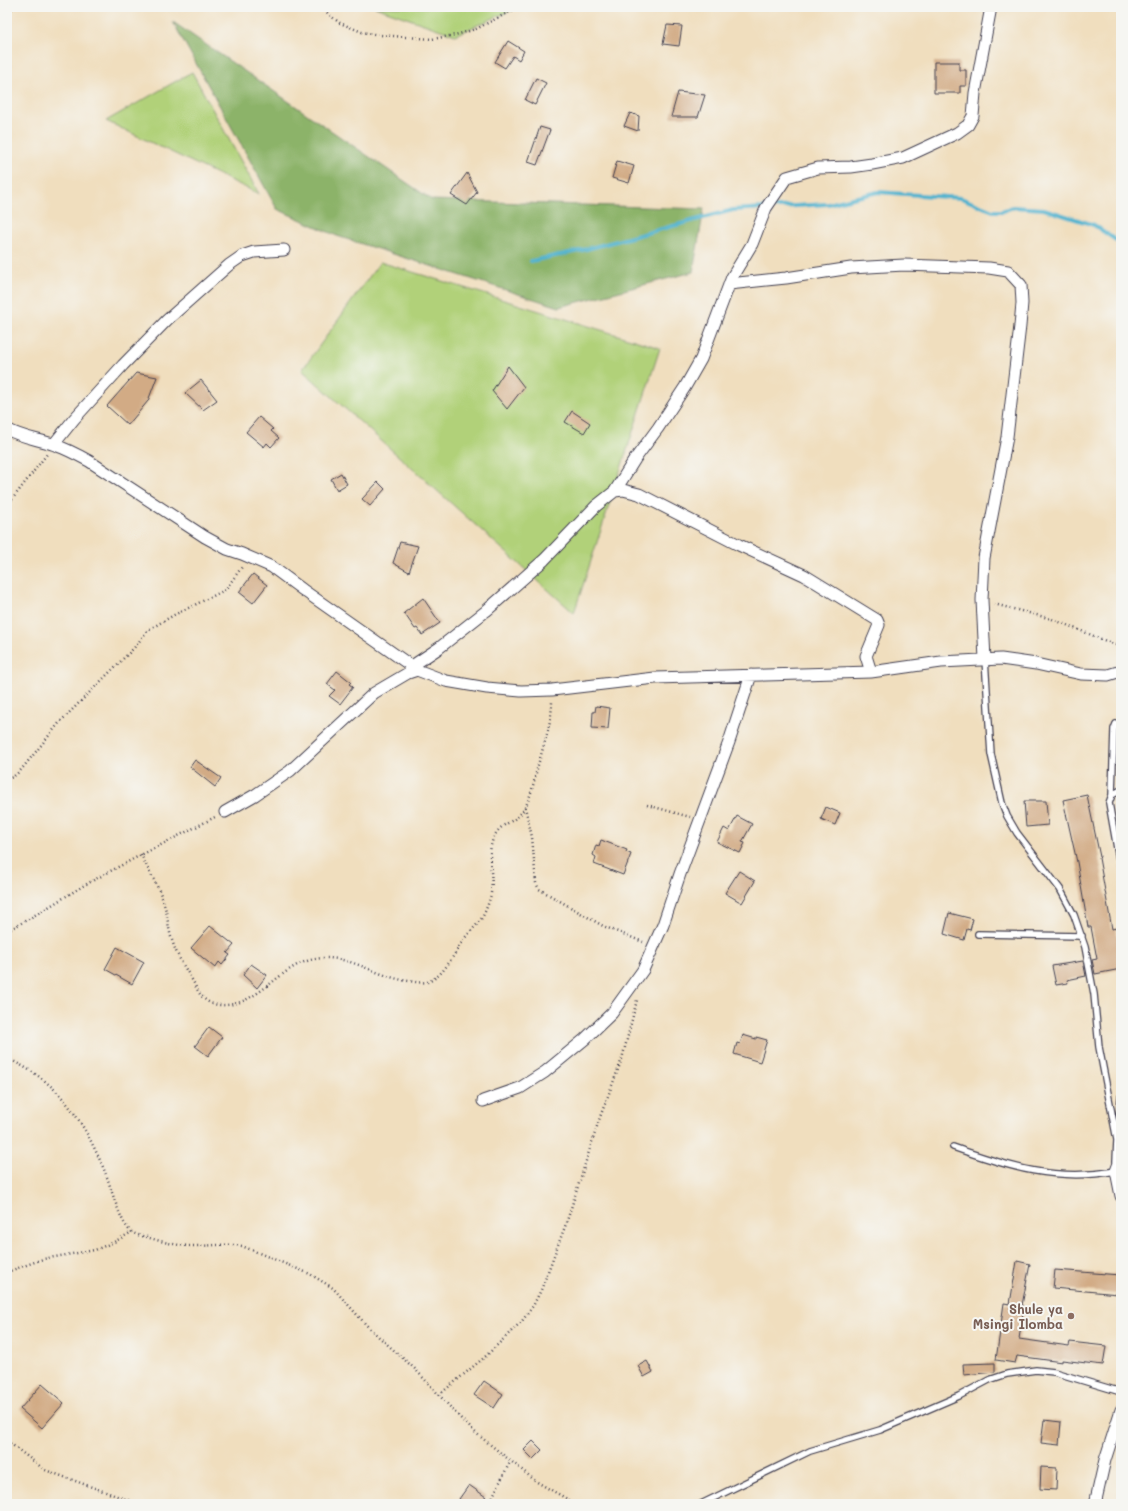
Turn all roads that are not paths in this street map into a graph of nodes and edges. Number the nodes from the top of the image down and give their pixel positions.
1 (991, 7) edge
2 (284, 250) dead end
3 (729, 284) junction
4 (7, 429) edge
5 (54, 444) junction
6 (615, 491) junction
7 (985, 659) junction
8 (414, 668) junction
9 (1121, 671) edge
10 (871, 672) junction
11 (751, 675) junction
12 (1121, 723) edge
13 (1121, 790) edge
14 (1112, 795) junction
15 (225, 812) road end
16 (1121, 871) edge
17 (978, 934) dead end
18 (1082, 936) junction
19 (1121, 1098) edge
20 (483, 1101) dead end
21 (1117, 1140) junction
22 (953, 1147) dead end
23 (1121, 1158) edge
24 (1116, 1171) junction
25 (1121, 1196) edge
26 (1121, 1392) edge
27 (1121, 1410) edge
28 (701, 1504) edge
29 (1095, 1504) edge

1 - 3 street
2 - 5 street
3 - 6 street
3 - 7 street
4 - 5 street
5 - 8 street
6 - 8 street
6 - 10 street
7 - 9 street
7 - 10 street
7 - 18 lane
8 - 11 street
8 - 15 street
10 - 11 street
11 - 20 street
12 - 14 lane
13 - 14 lane
14 - 16 lane
17 - 18 lane
18 - 21 lane
19 - 21 lane
21 - 24 lane
22 - 24 lane
23 - 24 street
24 - 25 street
26 - 28 lane
27 - 29 street

